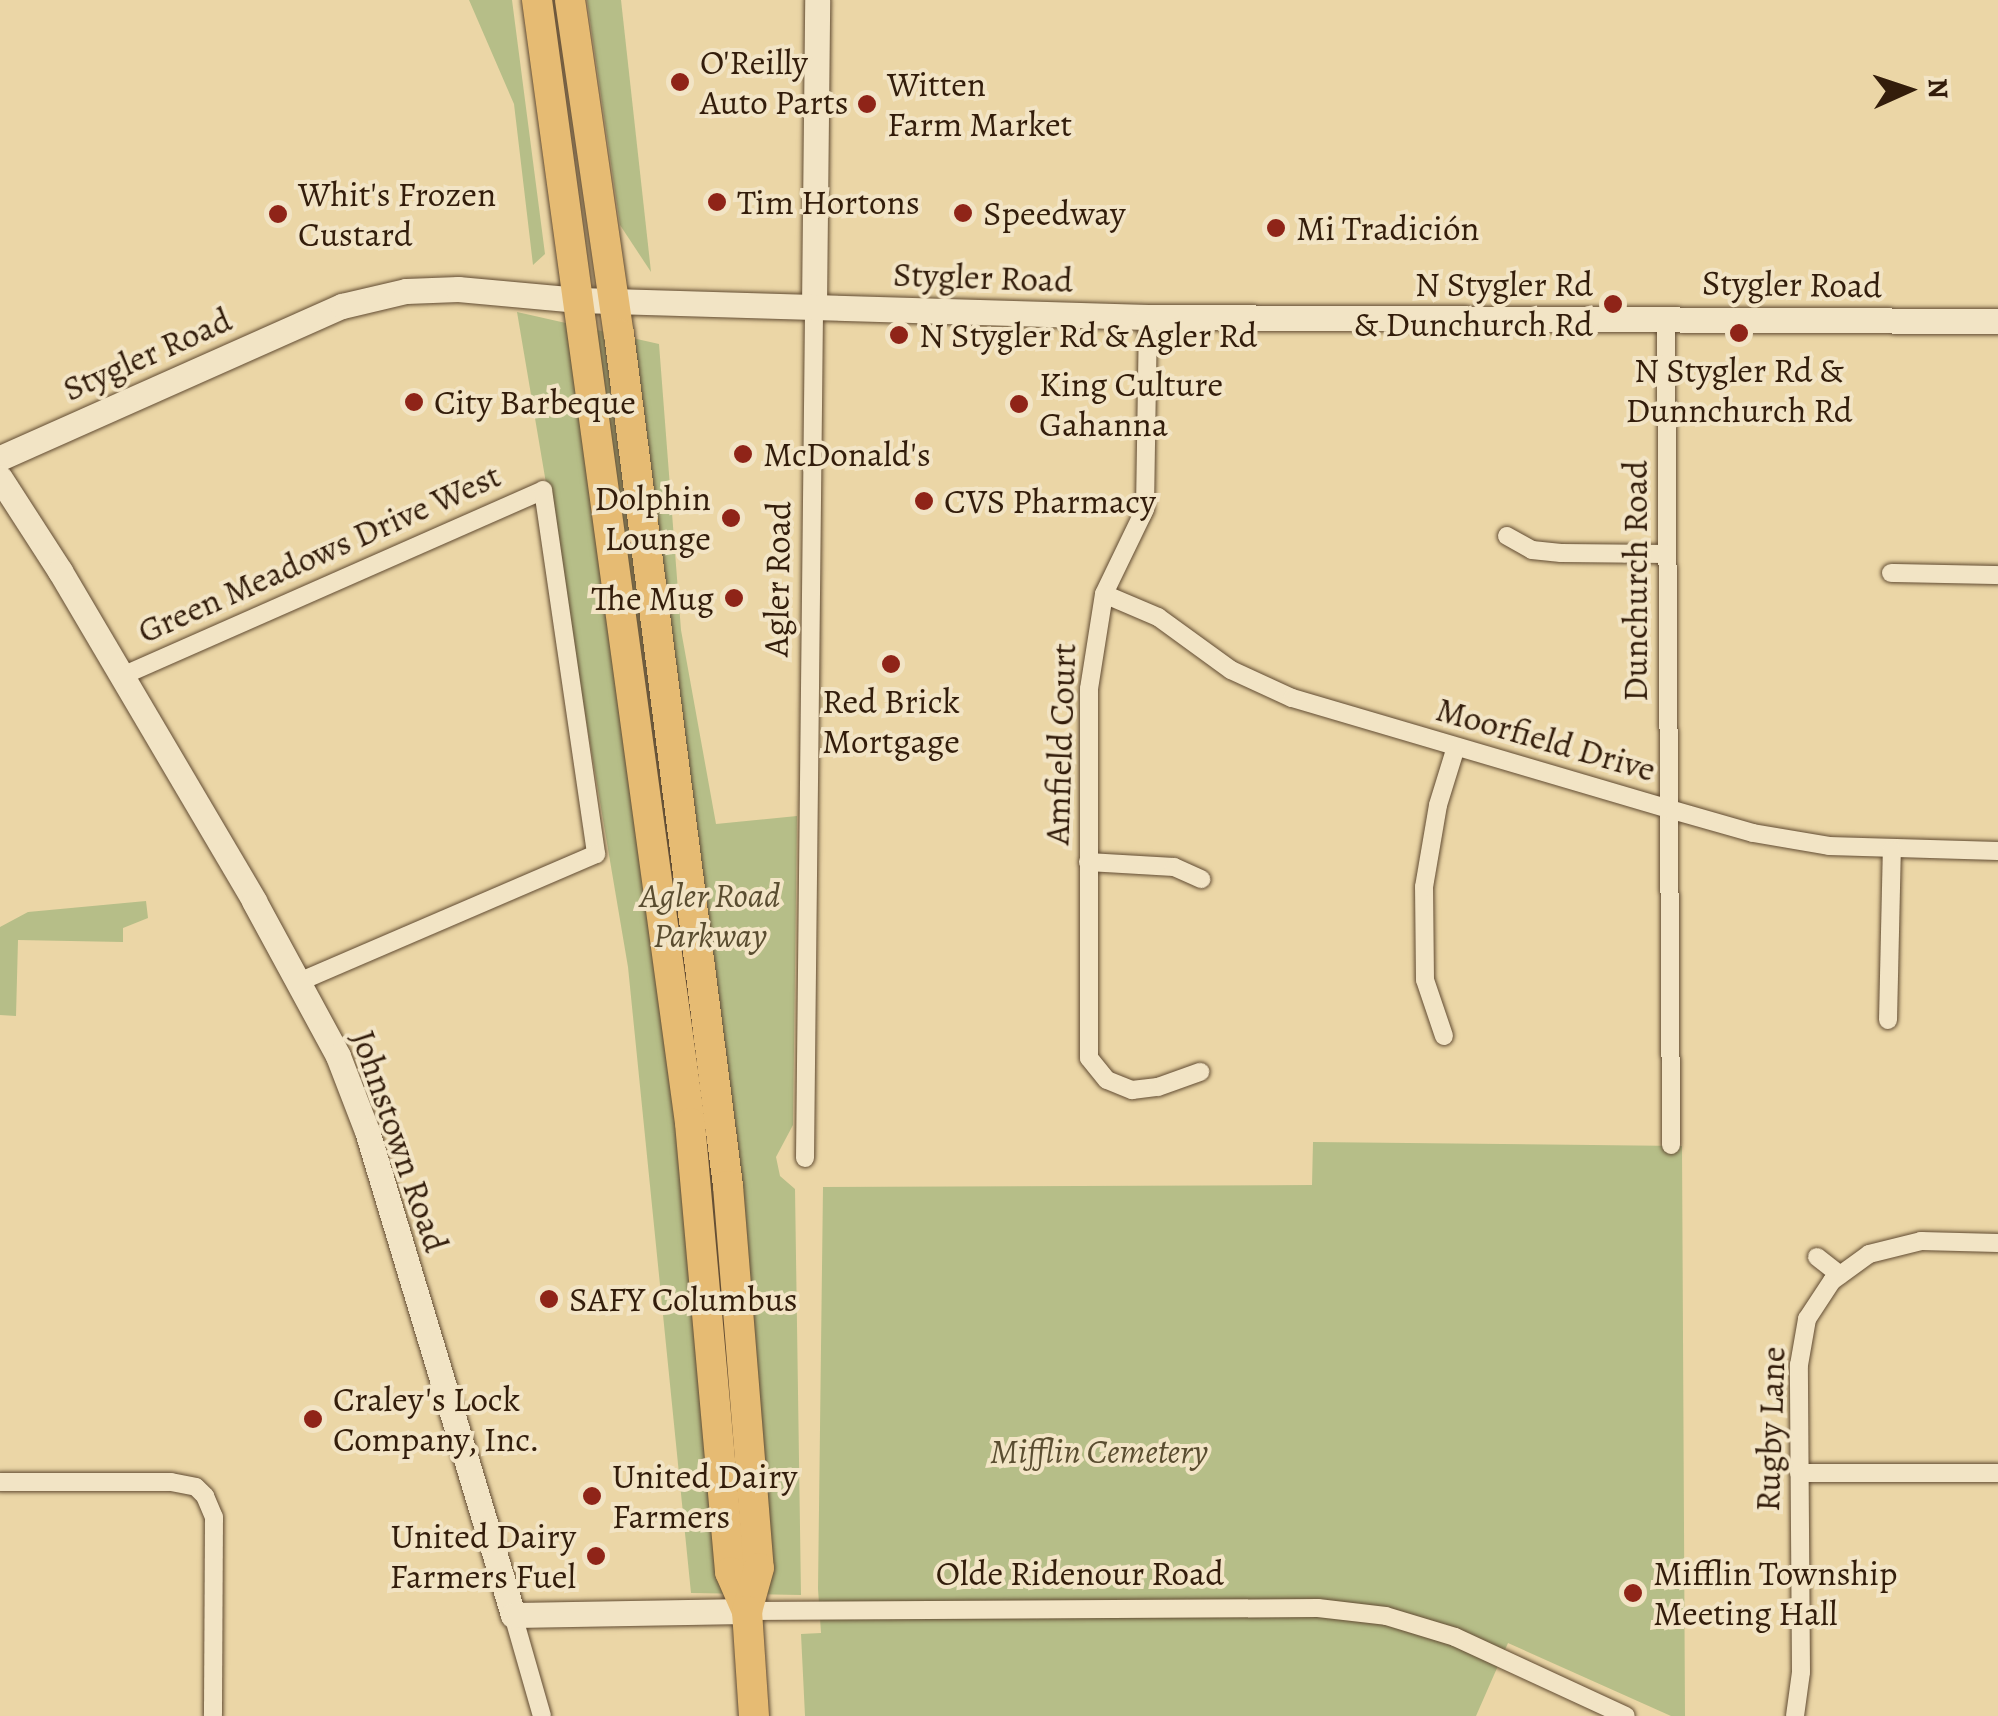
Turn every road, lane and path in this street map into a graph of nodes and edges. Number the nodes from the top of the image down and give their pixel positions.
1 (536, 0) edge
2 (570, 0) edge
3 (817, 0) edge
4 (578, 300) junction
5 (614, 301) junction
6 (814, 307) junction
7 (1148, 317) junction
8 (1666, 318) junction
9 (1998, 322) edge
10 (0, 458) edge
11 (0, 478) edge
12 (1506, 536) dead end
13 (1667, 554) junction
14 (1891, 573) dead end
15 (1998, 575) edge
16 (1104, 594) junction
17 (122, 676) junction
18 (1456, 747) junction
19 (1669, 810) junction
20 (1892, 850) junction
21 (1998, 852) edge
22 (1088, 862) junction
23 (1201, 879) dead end
24 (300, 981) junction
25 (1888, 1020) dead end
26 (1444, 1036) dead end
27 (1200, 1072) dead end
28 (1670, 1144) dead end
29 (804, 1158) dead end
30 (1998, 1242) edge
31 (1817, 1258) dead end
32 (1840, 1275) junction
33 (1800, 1473) junction
34 (1998, 1473) edge
35 (0, 1482) edge
36 (748, 1611) junction
37 (512, 1615) junction
38 (213, 1716) edge
39 (542, 1716) edge
40 (754, 1716) edge
41 (1626, 1716) edge
42 (1795, 1716) edge

1 - 4 highway
2 - 5 highway
3 - 6 main road, Agler Road
4 - 5 main road, Stygler Road
4 - 10 main road, Stygler Road
4 - 36 highway
5 - 6 main road, Stygler Road
5 - 36 highway
6 - 7 main road, Stygler Road
6 - 29 street, Agler Road
7 - 8 main road, Stygler Road
7 - 16 street, Amfield Court
8 - 9 main road, Stygler Road
8 - 13 street, Dunchurch Road
11 - 17 main road, Johnstown Road
12 - 13 street
13 - 19 street, Dunchurch Road
14 - 15 street
16 - 18 street, Moorfield Drive
16 - 22 street, Amfield Court
17 - 24 main road, Johnstown Road
17 - 24 street, Green Meadows Drive West
18 - 19 street, Moorfield Drive
18 - 26 street
19 - 20 street, Moorfield Drive
19 - 28 street, Dunchurch Road
20 - 21 street, Moorfield Drive
20 - 25 street
22 - 23 street
22 - 27 street, Amfield Court
24 - 37 main road, Johnstown Road
30 - 32 street, Rugby Lane
31 - 32 street
32 - 33 street, Rugby Lane
33 - 34 street
33 - 42 street, Rugby Lane
35 - 38 street
36 - 37 main road, Olde Ridenour Road
36 - 40 highway
36 - 41 street, Olde Ridenour Road
37 - 39 street, Johnstown Road

